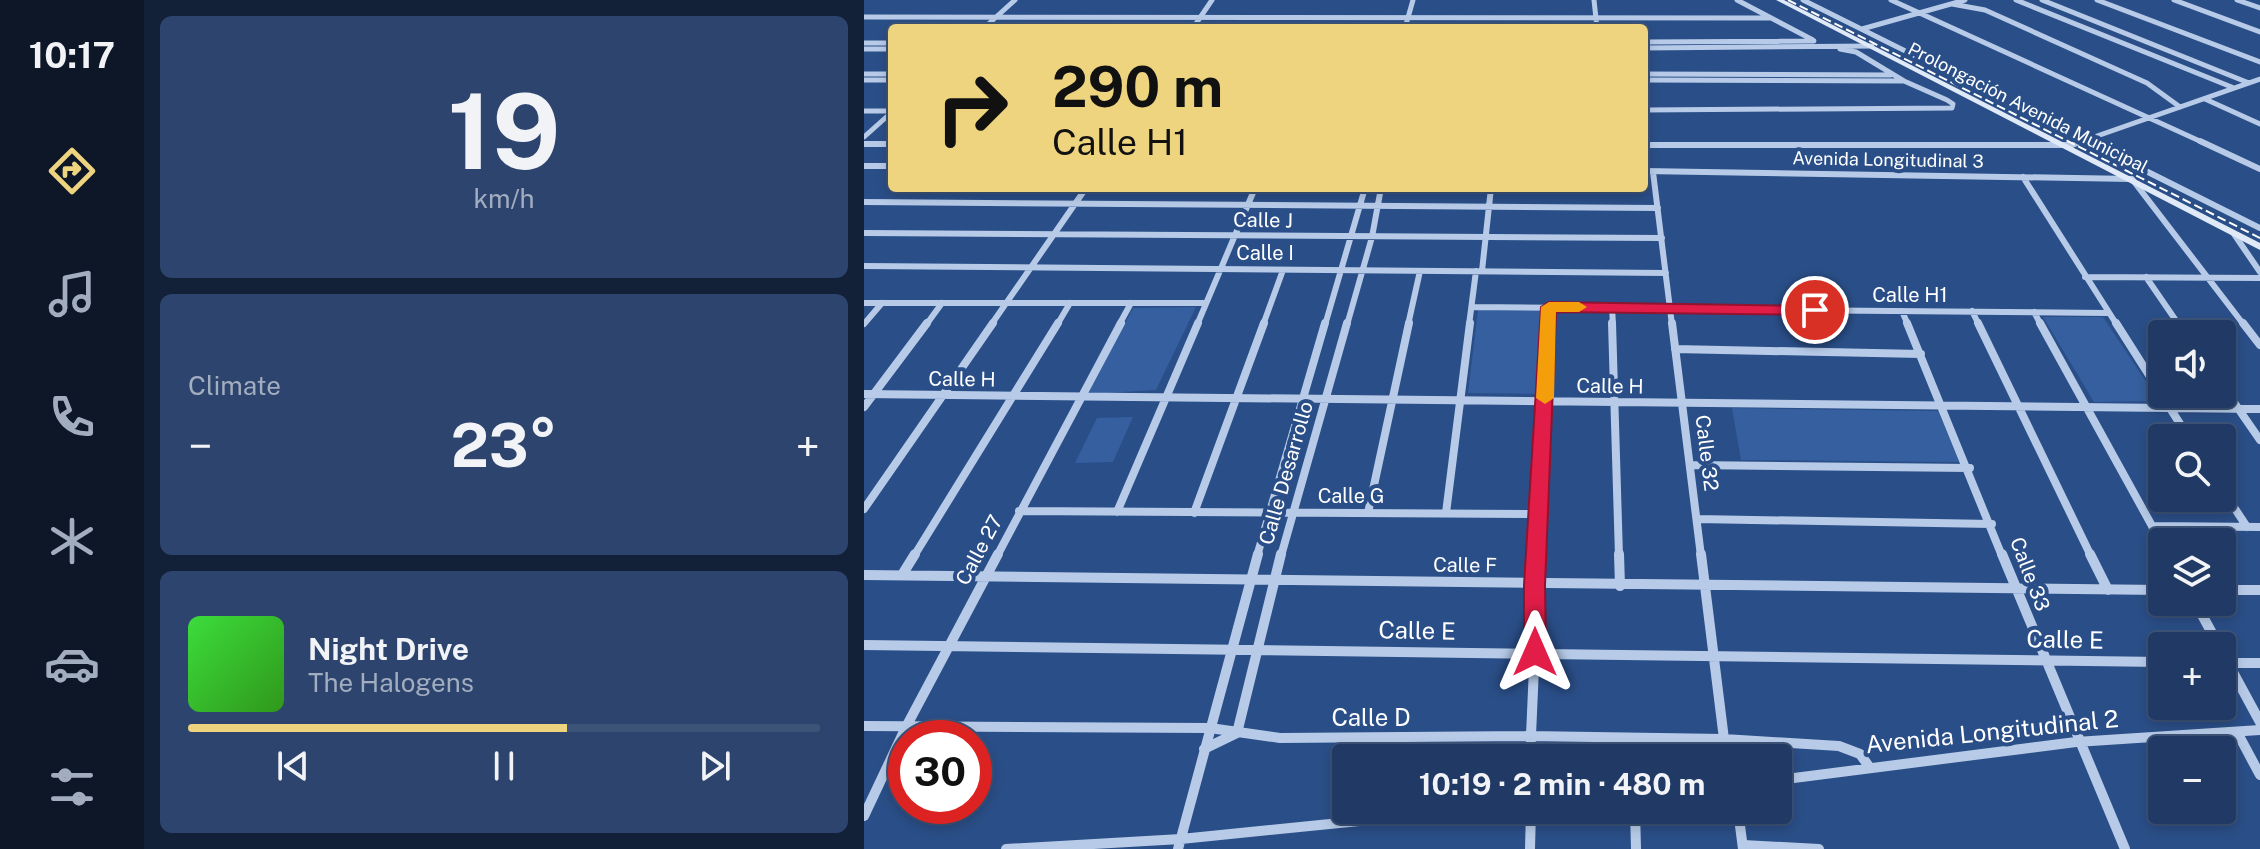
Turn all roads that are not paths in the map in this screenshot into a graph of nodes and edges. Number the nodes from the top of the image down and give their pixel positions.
1 (1015, 0) edge
2 (1212, 0) edge
3 (1413, 0) edge
4 (1594, 0) edge
5 (1737, 0) edge
6 (1779, 0) edge
7 (1803, 0) edge
8 (1891, 0) edge
9 (1963, 0) edge
10 (2016, 0) edge
11 (2042, 0) edge
12 (2097, 0) edge
13 (2174, 0) edge
14 (2237, 0) edge
15 (1952, 4) junction
16 (2260, 8) edge
17 (1919, 13) junction
18 (864, 17) edge
19 (996, 17) junction
20 (1200, 17) junction
21 (1408, 17) junction
22 (1596, 17) junction
23 (1770, 18) junction
24 (988, 24) edge
25 (1196, 24) edge
26 (1406, 24) edge
27 (1597, 24) edge
28 (1861, 29) junction
29 (2260, 32) edge
30 (1814, 41) junction
31 (864, 43) edge
32 (888, 43) edge
33 (1648, 45) edge
34 (1648, 45) edge
35 (1872, 46) junction
36 (864, 49) edge
37 (888, 49) edge
38 (1832, 49) junction
39 (1840, 49) junction
40 (2260, 62) edge
41 (1894, 75) junction
42 (864, 77) edge
43 (888, 77) edge
44 (1648, 77) edge
45 (1648, 77) edge
46 (2260, 79) edge
47 (1904, 81) junction
48 (2249, 83) junction
49 (2234, 88) junction
50 (2205, 99) junction
51 (2180, 107) junction
52 (1648, 110) edge
53 (864, 111) edge
54 (888, 111) edge
55 (888, 115) edge
56 (2151, 117) junction
57 (2260, 124) edge
58 (864, 137) edge
59 (2086, 140) junction
60 (864, 144) edge
61 (888, 144) edge
62 (1648, 145) edge
63 (2065, 145) junction
64 (864, 166) edge
65 (888, 166) edge
66 (2260, 169) edge
67 (1649, 172) edge
68 (2023, 177) junction
69 (2132, 179) junction
70 (1083, 192) edge
71 (1253, 192) edge
72 (1364, 192) edge
73 (1380, 192) edge
74 (1491, 192) edge
75 (864, 202) edge
76 (1075, 205) junction
77 (1247, 206) junction
78 (1360, 207) junction
79 (1377, 207) junction
80 (1489, 207) junction
81 (1658, 208) junction
82 (2260, 228) edge
83 (864, 233) edge
84 (1054, 234) junction
85 (2234, 234) junction
86 (1234, 236) junction
87 (1351, 237) junction
88 (1372, 237) junction
89 (1486, 237) junction
90 (1662, 238) junction
91 (2260, 247) edge
92 (864, 266) edge
93 (1029, 267) junction
94 (1219, 269) junction
95 (1283, 270) junction
96 (1342, 270) junction
97 (1362, 270) junction
98 (1420, 271) junction
99 (1479, 271) junction
100 (1666, 273) junction
101 (2260, 275) edge
102 (2085, 277) junction
103 (2146, 277) junction
104 (2207, 278) junction
105 (864, 303) edge
106 (882, 303) junction
107 (942, 303) junction
108 (1070, 303) junction
109 (1131, 303) junction
110 (1205, 303) junction
111 (1004, 304) junction
112 (1472, 307) junction
113 (1549, 307) junction
114 (1612, 307) junction
115 (1671, 309) junction
116 (1902, 311) junction
117 (1972, 311) junction
118 (2034, 312) junction
119 (2108, 313) junction
120 (2176, 320) edge
121 (864, 324) edge
122 (2260, 345) edge
123 (1675, 349) junction
124 (1921, 354) junction
125 (2148, 374) edge
126 (864, 394) edge
127 (874, 394) junction
128 (941, 395) junction
129 (1011, 395) junction
130 (1080, 396) junction
131 (1165, 397) junction
132 (1236, 398) junction
133 (1305, 398) junction
134 (1325, 399) junction
135 (1392, 399) junction
136 (1460, 400) junction
137 (1545, 401) junction
138 (1615, 402) junction
139 (1682, 402) junction
140 (1943, 405) junction
141 (2018, 406) junction
142 (2236, 406) edge
143 (864, 407) edge
144 (2087, 407) junction
145 (2148, 408) edge
146 (2170, 408) joint
147 (2238, 409) junction
148 (2260, 409) edge
149 (2180, 424) edge
150 (2260, 440) edge
151 (1690, 465) junction
152 (1970, 468) junction
153 (864, 509) edge
154 (2236, 510) edge
155 (1019, 511) junction
156 (1117, 512) junction
157 (1194, 513) junction
158 (1368, 513) junction
159 (1446, 513) junction
160 (1270, 514) junction
161 (1292, 514) junction
162 (1538, 514) junction
163 (1697, 519) junction
164 (1992, 524) junction
165 (2152, 526) joint
166 (2247, 527) junction
167 (2260, 527) edge
168 (864, 575) edge
169 (902, 575) junction
170 (985, 576) junction
171 (1251, 578) junction
172 (1274, 579) junction
173 (1535, 585) junction
174 (1705, 585) junction
175 (1620, 586) junction
176 (2017, 590) junction
177 (2108, 590) junction
178 (2148, 590) edge
179 (2236, 590) edge
180 (2260, 590) edge
181 (864, 645) edge
182 (949, 646) junction
183 (1230, 648) junction
184 (1256, 649) junction
185 (1535, 652) junction
186 (1713, 655) junction
187 (2044, 659) junction
188 (2148, 662) edge
189 (2236, 663) edge
190 (2260, 663) edge
191 (2236, 682) edge
192 (910, 720) edge
193 (2260, 722) edge
194 (864, 726) edge
195 (888, 727) edge
196 (992, 727) edge
197 (1210, 728) junction
198 (2260, 730) edge
199 (2237, 732) junction
200 (1237, 733) junction
201 (1529, 736) junction
202 (1724, 739) junction
203 (2076, 742) junction
204 (1529, 744) edge
205 (1204, 749) junction
206 (888, 765) edge
207 (1870, 768) junction
208 (2260, 775) edge
209 (1792, 778) edge
210 (864, 816) edge
211 (1350, 824) edge
212 (1531, 824) edge
213 (1635, 824) edge
214 (1740, 824) edge
215 (1180, 844) edge
216 (1743, 847) edge
217 (1006, 849) edge
218 (1530, 849) edge
219 (1636, 849) edge
220 (1819, 849) edge
221 (2125, 849) edge

1 - 19 street
2 - 20 street
3 - 21 street
4 - 22 street
5 - 23 street
6 - 35 main road, Prolongación Avenida Municipal
7 - 28 street, Prolongación Avenida Municipal
8 - 17 street
9 - 15 street
10 - 49 street
11 - 48 street
12 - 40 street
13 - 29 street
14 - 16 street
15 - 17 street
15 - 51 street
17 - 28 street
17 - 56 street
18 - 19 street
19 - 20 street
19 - 24 street
20 - 21 street
20 - 25 street
21 - 22 street
21 - 26 street
22 - 23 street
22 - 27 street
23 - 30 street
28 - 59 street, Prolongación Avenida Municipal
30 - 33 street
30 - 38 street
31 - 32 street
34 - 38 street
35 - 39 street
35 - 63 main road, Prolongación Avenida Municipal
36 - 37 street
38 - 39 street
39 - 41 street
41 - 44 street
41 - 47 street
42 - 43 street
45 - 47 street
46 - 48 street
47 - 52 street
48 - 49 street
49 - 50 street
50 - 51 street
50 - 57 street
51 - 56 street
53 - 54 street
55 - 58 street
56 - 59 street
56 - 66 street
59 - 63 street
59 - 82 street, Prolongación Avenida Municipal
60 - 61 street
62 - 63 street
63 - 69 main road, Prolongación Avenida Municipal
64 - 65 street
67 - 68 street, Avenida Longitudinal 3
67 - 81 street, Calle 32
68 - 69 street, Avenida Longitudinal 3
68 - 102 street
69 - 85 main road, Prolongación Avenida Municipal
69 - 104 street
70 - 76 street
71 - 77 street
72 - 78 street, Calle Desarrollo
73 - 79 street, Calle Desarrollo
74 - 80 street
75 - 76 street
76 - 77 street
76 - 84 street
77 - 78 street
77 - 86 street
78 - 79 street
78 - 87 street, Calle Desarrollo
79 - 80 street
79 - 88 street, Calle Desarrollo
80 - 81 street
80 - 89 street
81 - 90 street, Calle 32
83 - 84 street, Calle J
84 - 86 street, Calle J
84 - 93 street
85 - 91 main road, Prolongación Avenida Municipal
85 - 101 street
86 - 87 street, Calle J
86 - 94 street
87 - 88 street, Calle J
87 - 96 street, Calle Desarrollo
88 - 89 street, Calle J
88 - 97 street, Calle Desarrollo
89 - 90 street, Calle J
89 - 99 street
90 - 100 street, Calle 32
92 - 93 street, Calle I
93 - 94 street, Calle I
93 - 111 street
94 - 95 street, Calle I
94 - 110 street
95 - 96 street, Calle I
95 - 132 street
96 - 97 street, Calle I
96 - 133 street, Calle Desarrollo
97 - 98 street, Calle I
97 - 134 street, Calle Desarrollo
98 - 99 street, Calle I
98 - 135 street
99 - 100 street, Calle I
99 - 112 street
100 - 115 street, Calle 32
101 - 104 street
102 - 103 street
102 - 119 street
103 - 104 street
103 - 120 street
104 - 122 street
105 - 106 street
106 - 107 street
106 - 121 street
107 - 111 street
107 - 127 street
108 - 109 street
108 - 111 street
108 - 129 street
109 - 110 street
109 - 130 street, Calle 27
110 - 131 street
111 - 128 street
112 - 113 street, Calle H1
112 - 136 street
113 - 114 street, Calle H1
113 - 137 street
114 - 115 street, Calle H1
114 - 138 street
115 - 116 street, Calle H1
115 - 123 street, Calle 32
116 - 117 street, Calle H1
116 - 124 street, Calle 33
117 - 118 street, Calle H1
117 - 141 street
118 - 119 street, Calle H1
118 - 144 street
119 - 125 street
123 - 124 street
123 - 139 street, Calle 32
124 - 140 street, Calle 33
126 - 127 street, Calle H
127 - 128 street, Calle H
127 - 143 street
128 - 129 street, Calle H
128 - 153 street
129 - 130 street, Calle H
129 - 169 street
130 - 131 street, Calle H
130 - 155 street, Calle 27
131 - 132 street, Calle H
131 - 156 street
132 - 133 street, Calle H
132 - 157 street
133 - 134 street, Calle H
133 - 160 street, Calle Desarrollo
134 - 135 street, Calle H
134 - 161 street, Calle Desarrollo
135 - 136 street, Calle H
135 - 158 street
136 - 137 street, Calle H
136 - 159 street
137 - 138 street, Calle H
137 - 162 street
138 - 139 street, Calle H
138 - 175 street
139 - 140 street, Calle H
139 - 151 street, Calle 32
140 - 141 street, Calle H
140 - 152 street, Calle 33
141 - 144 street, Calle H
141 - 177 street
142 - 147 street
144 - 145 street, Calle H
144 - 165 street
146 - 147 street, Calle H
146 - 149 street
147 - 148 street, Calle H
147 - 150 street
151 - 152 street
151 - 163 street, Calle 32
152 - 164 street, Calle 33
154 - 166 street
155 - 156 street, Calle G
155 - 170 street, Calle 27
156 - 157 street, Calle G
157 - 160 street, Calle G
158 - 159 street, Calle G
158 - 161 street, Calle G
159 - 162 street, Calle G
160 - 161 street, Calle G
160 - 171 street, Calle Desarrollo
161 - 172 street, Calle Desarrollo
162 - 173 street
163 - 164 street
163 - 174 street, Calle 32
164 - 176 street, Calle 33
165 - 166 street
166 - 167 street
168 - 169 street, Calle F
169 - 170 street, Calle F
170 - 171 street, Calle F
170 - 182 street, Calle 27
171 - 172 street, Calle F
171 - 183 street, Calle Desarrollo
172 - 173 street, Calle F
172 - 184 street, Calle Desarrollo
173 - 175 street, Calle F
173 - 185 street
174 - 175 street, Calle F
174 - 176 street, Calle F
174 - 186 street, Calle 32
176 - 177 street, Calle F
176 - 187 street, Calle 33
177 - 178 street, Calle F
179 - 180 street
181 - 182 street, Calle E
182 - 183 street, Calle E
182 - 192 street, Calle 27
183 - 184 street, Calle E
183 - 197 street, Calle Desarrollo
184 - 185 street, Calle E
184 - 200 street, Calle Desarrollo
185 - 186 street, Calle E
185 - 201 street
186 - 187 street, Calle E
186 - 202 street, Calle 32
187 - 188 street, Calle E
187 - 203 street, Calle 33
189 - 190 street
191 - 193 street
194 - 195 street, Calle D
196 - 197 street, Calle D
197 - 200 street, Calle D
197 - 205 street, Calle Desarrollo
198 - 199 street, Avenida Longitudinal 2
199 - 203 street, Avenida Longitudinal 2
199 - 208 street
200 - 201 street, Calle D
200 - 205 street
201 - 202 street, Calle D
201 - 204 street
202 - 207 street, Calle D
203 - 207 street, Avenida Longitudinal 2
203 - 221 street, Calle 33
205 - 215 street, Calle Desarrollo
206 - 210 street, Calle 27
207 - 209 street, Avenida Longitudinal 2
211 - 215 street
212 - 218 street
213 - 219 street
214 - 216 street
215 - 217 street
216 - 220 street

